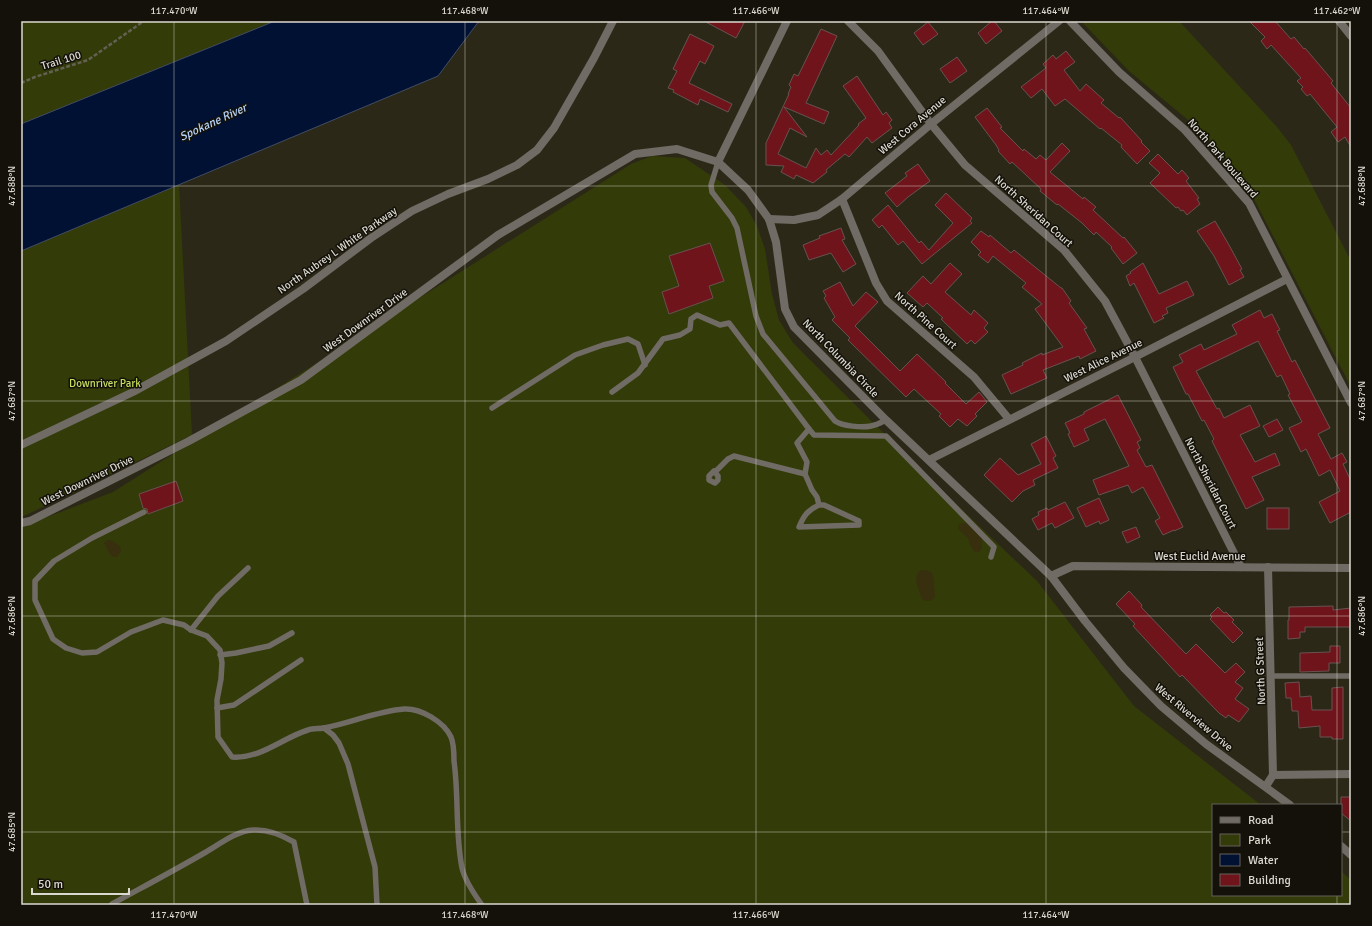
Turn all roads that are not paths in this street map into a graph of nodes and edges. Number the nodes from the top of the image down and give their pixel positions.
1 (613, 21) edge
2 (787, 21) edge
3 (848, 21) edge
4 (1059, 21) edge
5 (1070, 21) edge
6 (1339, 21) edge
7 (1351, 36) edge
8 (931, 124) junction
9 (718, 162) junction
10 (842, 199) junction
11 (769, 219) junction
12 (1286, 279) junction
13 (1135, 357) junction
14 (645, 365) junction
15 (612, 392) dead end
16 (1351, 403) edge
17 (492, 408) dead end
18 (1009, 419) junction
19 (886, 420) junction
20 (809, 430) junction
21 (21, 445) edge
22 (928, 460) junction
23 (715, 472) dead end
24 (805, 474) junction
25 (819, 505) junction
26 (144, 512) dead end
27 (21, 523) edge
28 (992, 557) dead end
29 (1242, 567) junction
30 (1268, 567) junction
31 (248, 568) dead end
32 (1351, 568) edge
33 (1051, 576) junction
34 (191, 630) junction
35 (292, 633) dead end
36 (220, 655) junction
37 (301, 660) dead end
38 (1271, 676) junction
39 (1351, 676) edge
40 (217, 708) junction
41 (324, 728) junction
42 (1351, 774) edge
43 (1273, 775) junction
44 (1266, 786) junction
45 (1289, 804) edge
46 (1342, 847) edge
47 (1351, 855) edge
48 (112, 904) dead end
49 (307, 905) edge
50 (377, 905) edge
51 (482, 905) edge

1 - 21 street, North Aubrey L White Parkway
2 - 9 street
3 - 8 street, North Sheridan Court
4 - 8 street, West Cora Avenue
5 - 12 street, North Park Boulevard
6 - 7 street
8 - 10 street, West Cora Avenue
8 - 13 street, North Sheridan Court
9 - 11 street, North Columbia Circle
9 - 19 lane
9 - 27 street, West Downriver Drive
10 - 11 street, West Cora Avenue
10 - 18 street, North Pine Court
11 - 19 street, North Columbia Circle
12 - 13 street, West Alice Avenue
12 - 16 street, North Park Boulevard
13 - 18 street, West Alice Avenue
13 - 29 street, North Sheridan Court
14 - 15 lane
14 - 17 lane
14 - 20 lane
18 - 22 street, West Alice Avenue
19 - 22 street, North Columbia Circle
20 - 24 lane
20 - 28 lane
22 - 33 street, North Columbia Circle
23 - 24 lane
24 - 25 lane
25 - 25 lane
26 - 34 lane
29 - 30 street, West Euclid Avenue
29 - 33 street, West Euclid Avenue
30 - 32 street, West Euclid Avenue
30 - 38 street, North G Street
31 - 34 lane
33 - 44 street, West Riverview Drive
34 - 36 lane
35 - 36 lane
36 - 40 lane
37 - 40 lane
38 - 39 lane
38 - 43 street, North G Street
40 - 41 lane
41 - 50 lane
41 - 51 lane
42 - 43 street
43 - 44 street
44 - 45 street, West Riverview Drive
46 - 47 street
48 - 49 lane

